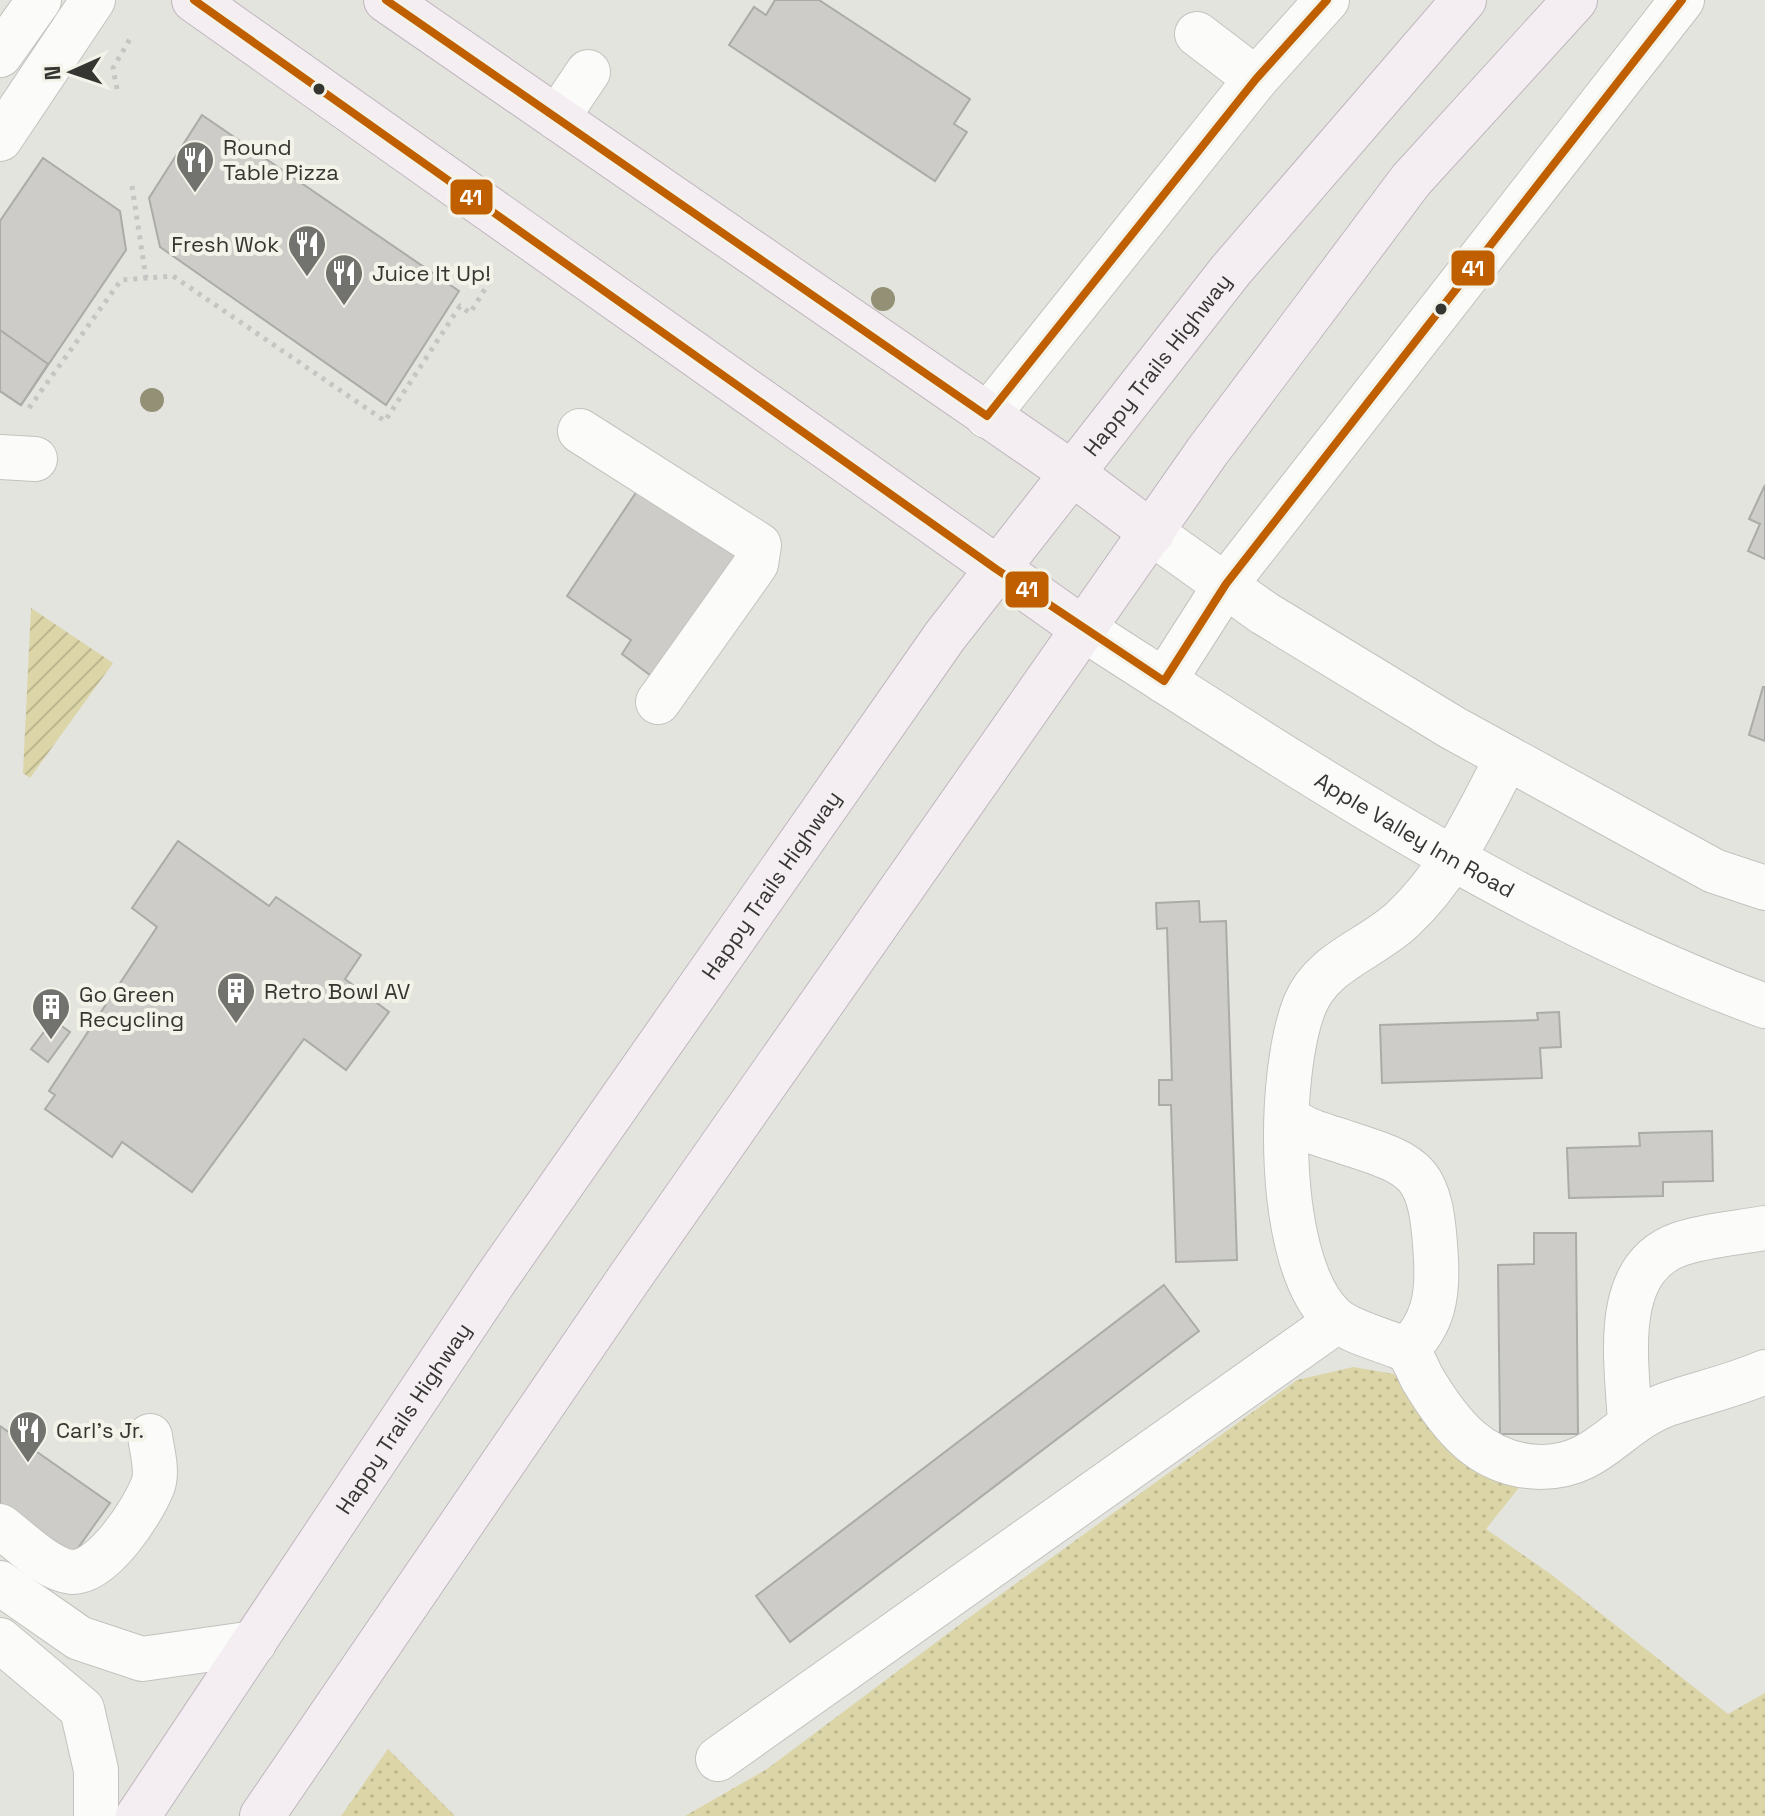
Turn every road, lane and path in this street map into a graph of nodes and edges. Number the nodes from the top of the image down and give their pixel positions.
1 (39, 0) edge
2 (93, 0) edge
3 (194, 0) edge
4 (386, 0) edge
5 (1327, 0) edge
6 (1464, 0) edge
7 (1575, 0) edge
8 (1682, 0) edge
9 (1197, 34) dead end
10 (130, 39) dead end
11 (0, 55) edge
12 (588, 72) dead end
13 (1256, 79) junction
14 (117, 89) dead end
15 (557, 118) junction
16 (0, 139) edge
17 (132, 186) dead end
18 (146, 278) junction
19 (492, 278) dead end
20 (29, 408) dead end
21 (987, 416) junction
22 (580, 431) dead end
23 (1072, 473) junction
24 (1152, 533) junction
25 (996, 569) junction
26 (1226, 584) junction
27 (1082, 628) junction
28 (1164, 681) junction
29 (658, 702) dead end
30 (1507, 758) junction
31 (1454, 859) junction
32 (1765, 888) edge
33 (1765, 1006) edge
34 (1288, 1117) junction
35 (1765, 1228) edge
36 (1337, 1321) junction
37 (1407, 1349) junction
38 (1765, 1372) edge
39 (1630, 1425) junction
40 (150, 1436) dead end
41 (0, 1526) edge
42 (0, 1583) edge
43 (0, 1640) edge
44 (254, 1643) junction
45 (718, 1759) dead end
46 (96, 1816) edge
47 (138, 1816) edge
48 (262, 1816) edge

1 - 11 street
2 - 16 street
3 - 25 main road
4 - 15 main road
5 - 13 street
6 - 23 main road, Happy Trails Highway
7 - 24 main road
8 - 26 street
9 - 13 street
10 - 14 path
12 - 15 street
13 - 21 street
15 - 21 main road
17 - 18 path
18 - 19 path
18 - 20 path
21 - 23 main road
22 - 29 street
23 - 24 main road
23 - 25 main road, Happy Trails Highway
24 - 26 street
24 - 27 main road
25 - 27 main road
25 - 44 main road, Happy Trails Highway
26 - 28 street
26 - 30 street
27 - 28 street, Apple Valley Inn Road
27 - 48 main road
28 - 31 street, Apple Valley Inn Road
30 - 31 street
30 - 32 street
31 - 33 street, Apple Valley Inn Road
31 - 34 street
34 - 36 street
34 - 37 street
35 - 39 street
36 - 37 street
36 - 45 street
37 - 39 street
38 - 39 street
40 - 41 street
42 - 44 street
43 - 46 street
44 - 47 main road, Happy Trails Highway

